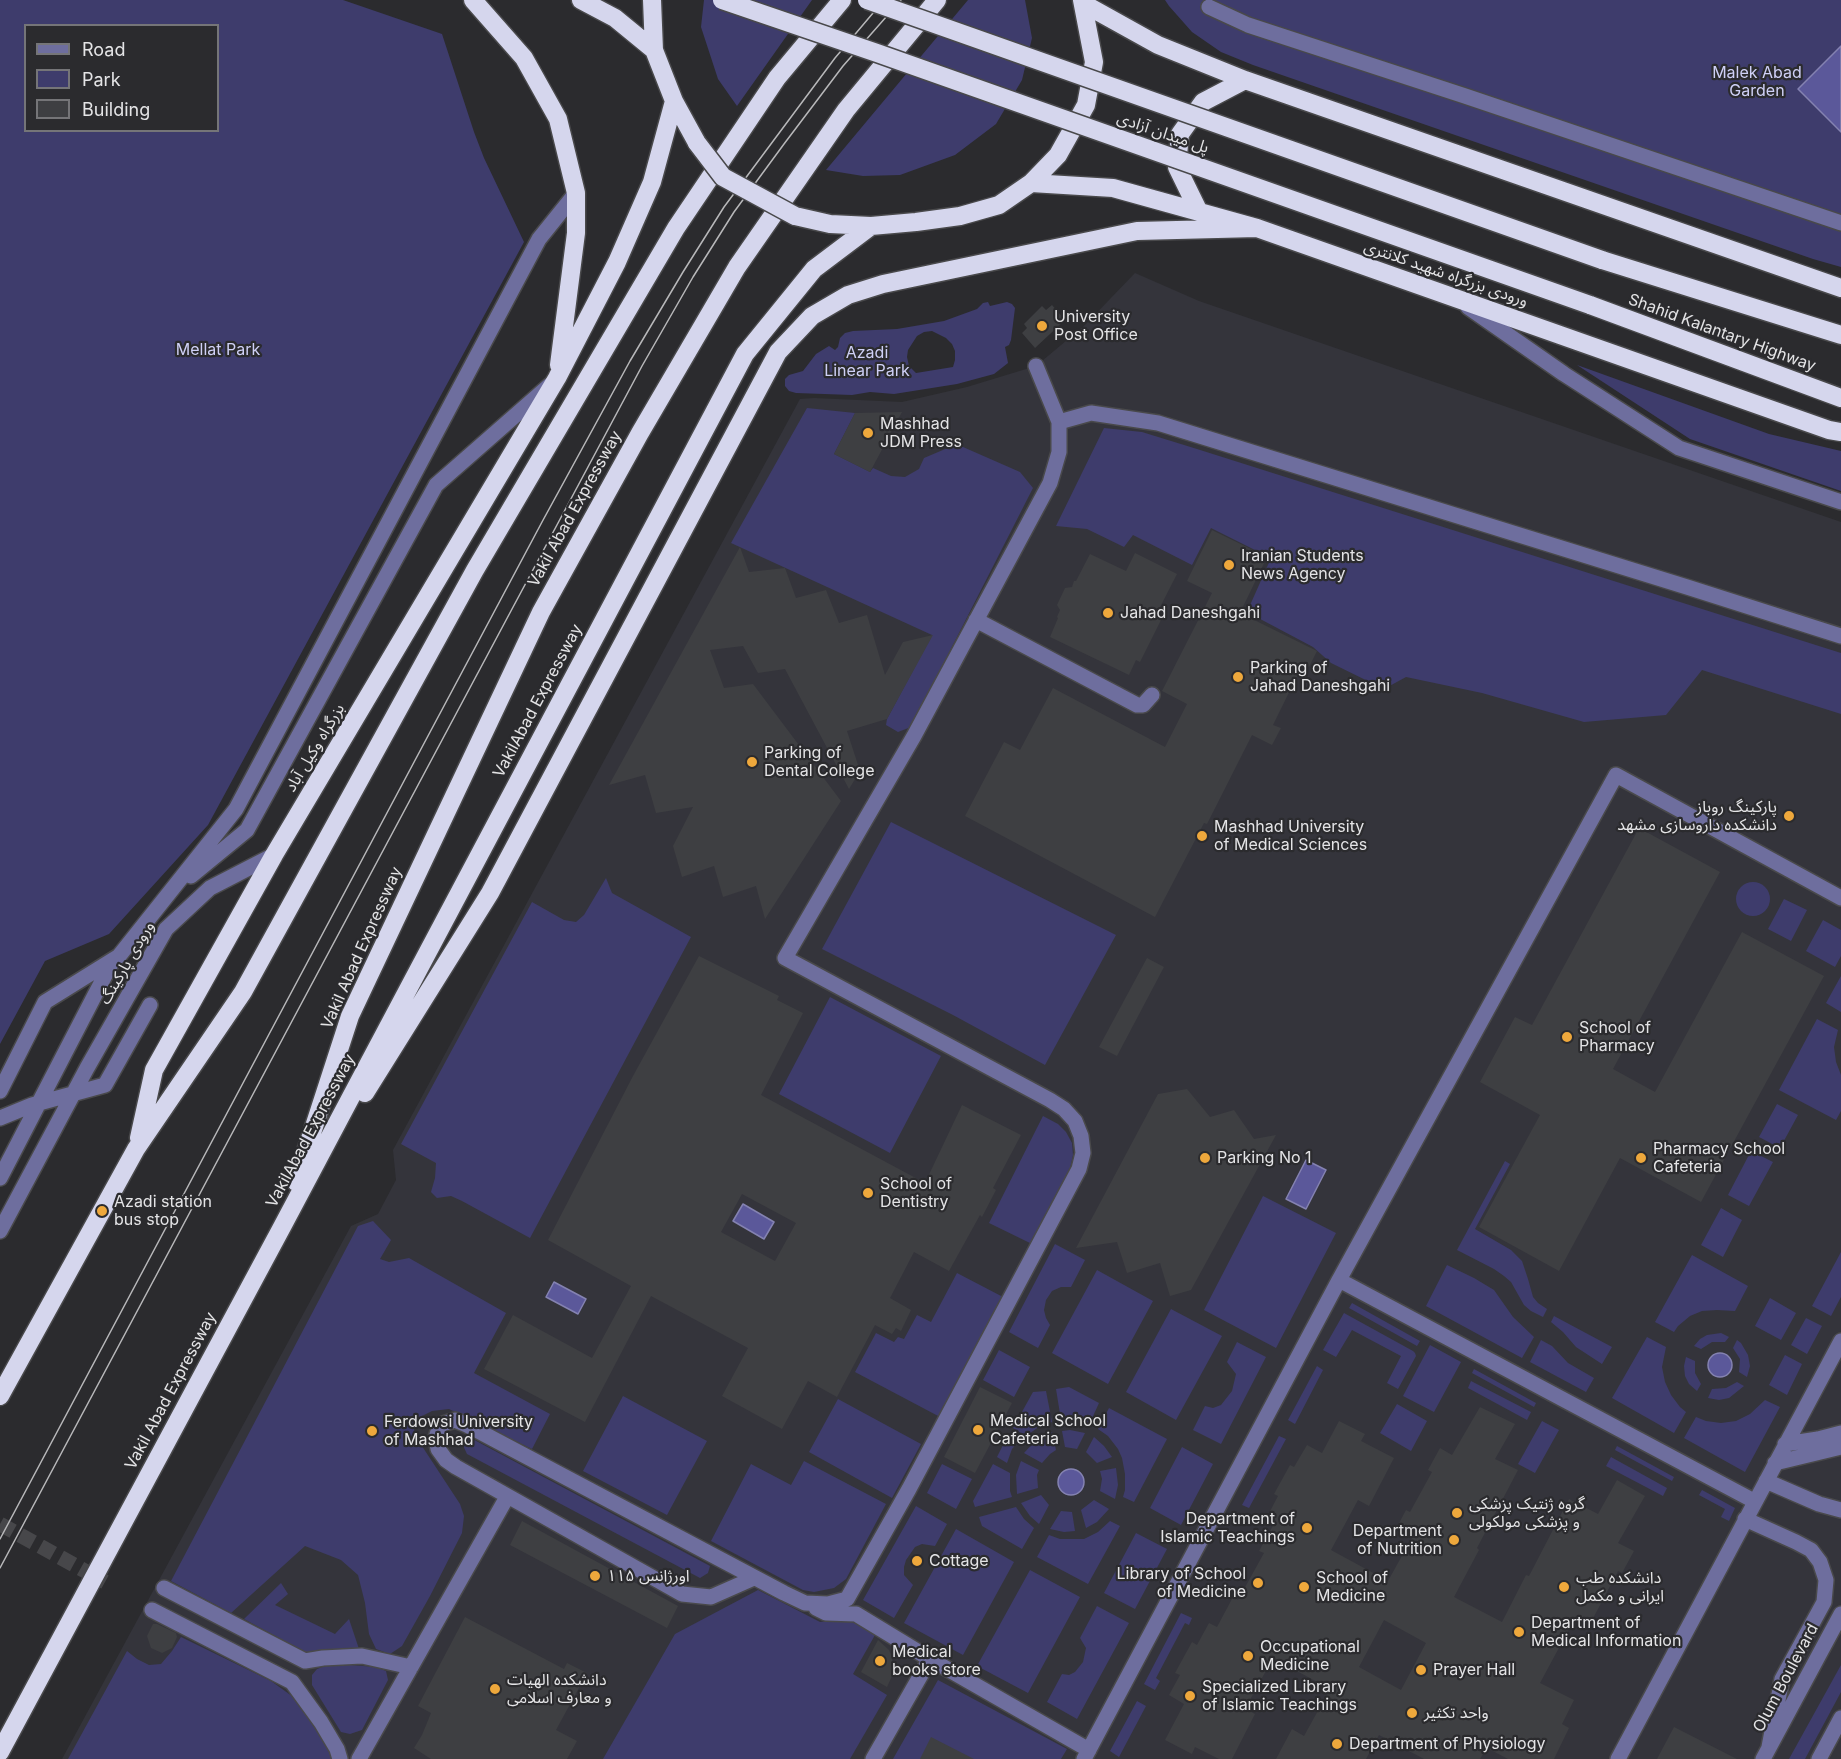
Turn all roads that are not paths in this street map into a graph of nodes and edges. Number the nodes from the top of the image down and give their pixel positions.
1 (473, 0) edge
2 (581, 0) edge
3 (652, 0) edge
4 (722, 0) edge
5 (842, 0) edge
6 (867, 0) edge
7 (937, 0) edge
8 (1083, 2) edge
9 (1209, 7) dead end
10 (654, 50) junction
11 (1245, 80) junction
12 (674, 101) junction
13 (1031, 183) junction
14 (576, 193) junction
15 (1198, 210) junction
16 (1841, 223) edge
17 (871, 226) junction
18 (1257, 228) junction
19 (1602, 260) joint
20 (1841, 288) edge
21 (1456, 298) junction
22 (1590, 305) joint
23 (1841, 335) edge
24 (1036, 366) dead end
25 (557, 378) junction
26 (1841, 398) edge
27 (1059, 422) junction
28 (1841, 432) edge
29 (1841, 502) edge
30 (976, 620) junction
31 (1841, 636) edge
32 (1152, 695) dead end
33 (274, 855) junction
34 (1841, 898) edge
35 (150, 1005) dead end
36 (0, 1090) edge
37 (79, 1092) junction
38 (0, 1119) edge
39 (136, 1149) junction
40 (0, 1178) edge
41 (282, 1227) junction
42 (0, 1231) edge
43 (0, 1243) edge
44 (1339, 1280) junction
45 (1841, 1341) edge
46 (0, 1396) edge
47 (1841, 1433) edge
48 (1785, 1444) junction
49 (1841, 1448) edge
50 (1775, 1463) junction
51 (1766, 1481) junction
52 (507, 1497) junction
53 (1754, 1501) junction
54 (1841, 1510) edge
55 (1745, 1519) junction
56 (754, 1578) junction
57 (164, 1588) dead end
58 (847, 1599) junction
59 (805, 1603) junction
60 (153, 1610) dead end
61 (856, 1614) junction
62 (1841, 1614) edge
63 (930, 1659) junction
64 (305, 1661) junction
65 (411, 1667) junction
66 (292, 1682) junction
67 (35, 1686) junction
68 (1841, 1718) edge
69 (0, 1752) edge
70 (1766, 1753) edge
71 (1087, 1755) edge
72 (5, 1759) edge
73 (340, 1759) edge
74 (359, 1759) edge
75 (873, 1759) edge
76 (1618, 1759) edge
77 (1819, 1759) edge

1 - 14 highway
2 - 10 highway
3 - 10 highway
4 - 22 highway, پل میدان آزادی, bridge
5 - 39 highway
6 - 19 highway, پل میدان آزادی, bridge
7 - 41 highway, Vakil Abad Expressway
8 - 11 highway
8 - 13 highway
9 - 16 street
10 - 12 highway
11 - 15 highway
11 - 20 highway
12 - 17 highway, bridge
12 - 25 highway
13 - 15 highway, ورودی بزرگراه شهید کلانتری
13 - 17 highway
14 - 25 highway
14 - 36 street
15 - 18 highway, ورودی بزرگراه شهید کلانتری
17 - 41 highway, VakilAbad Expressway
18 - 21 highway, ورودی بزرگراه شهید کلانتری
18 - 41 highway
19 - 23 highway, Shahid Kalantary Highway
21 - 28 highway, ورودی بزرگراه شهید کلانتری
21 - 29 street
22 - 26 highway, Shahid Kalantary Highway
24 - 27 street
25 - 33 highway, بزرگراه وکیل آباد
25 - 40 street
27 - 30 street
27 - 31 street
30 - 32 street
30 - 58 street
33 - 39 highway, بزرگراه وکیل آباد
33 - 42 street, ورودی پارکینگ
34 - 44 street
35 - 37 street
37 - 38 street
37 - 43 street
39 - 46 highway
41 - 67 highway, Vakil Abad Expressway
44 - 53 street
44 - 71 street
45 - 48 street
47 - 48 street
48 - 50 street
49 - 50 street
50 - 51 street
51 - 53 street
51 - 54 street
52 - 56 street
52 - 56 street
52 - 65 street
53 - 55 street
55 - 70 street
55 - 76 street
56 - 59 street
57 - 64 street
58 - 59 street
58 - 61 street
59 - 61 street
60 - 66 street
61 - 63 street
62 - 70 street, Olum Boulevard
63 - 71 street
63 - 75 street
64 - 65 street
64 - 66 street
65 - 74 street
66 - 73 street
67 - 69 highway, Vakil Abad Expressway
67 - 72 street
68 - 77 street

